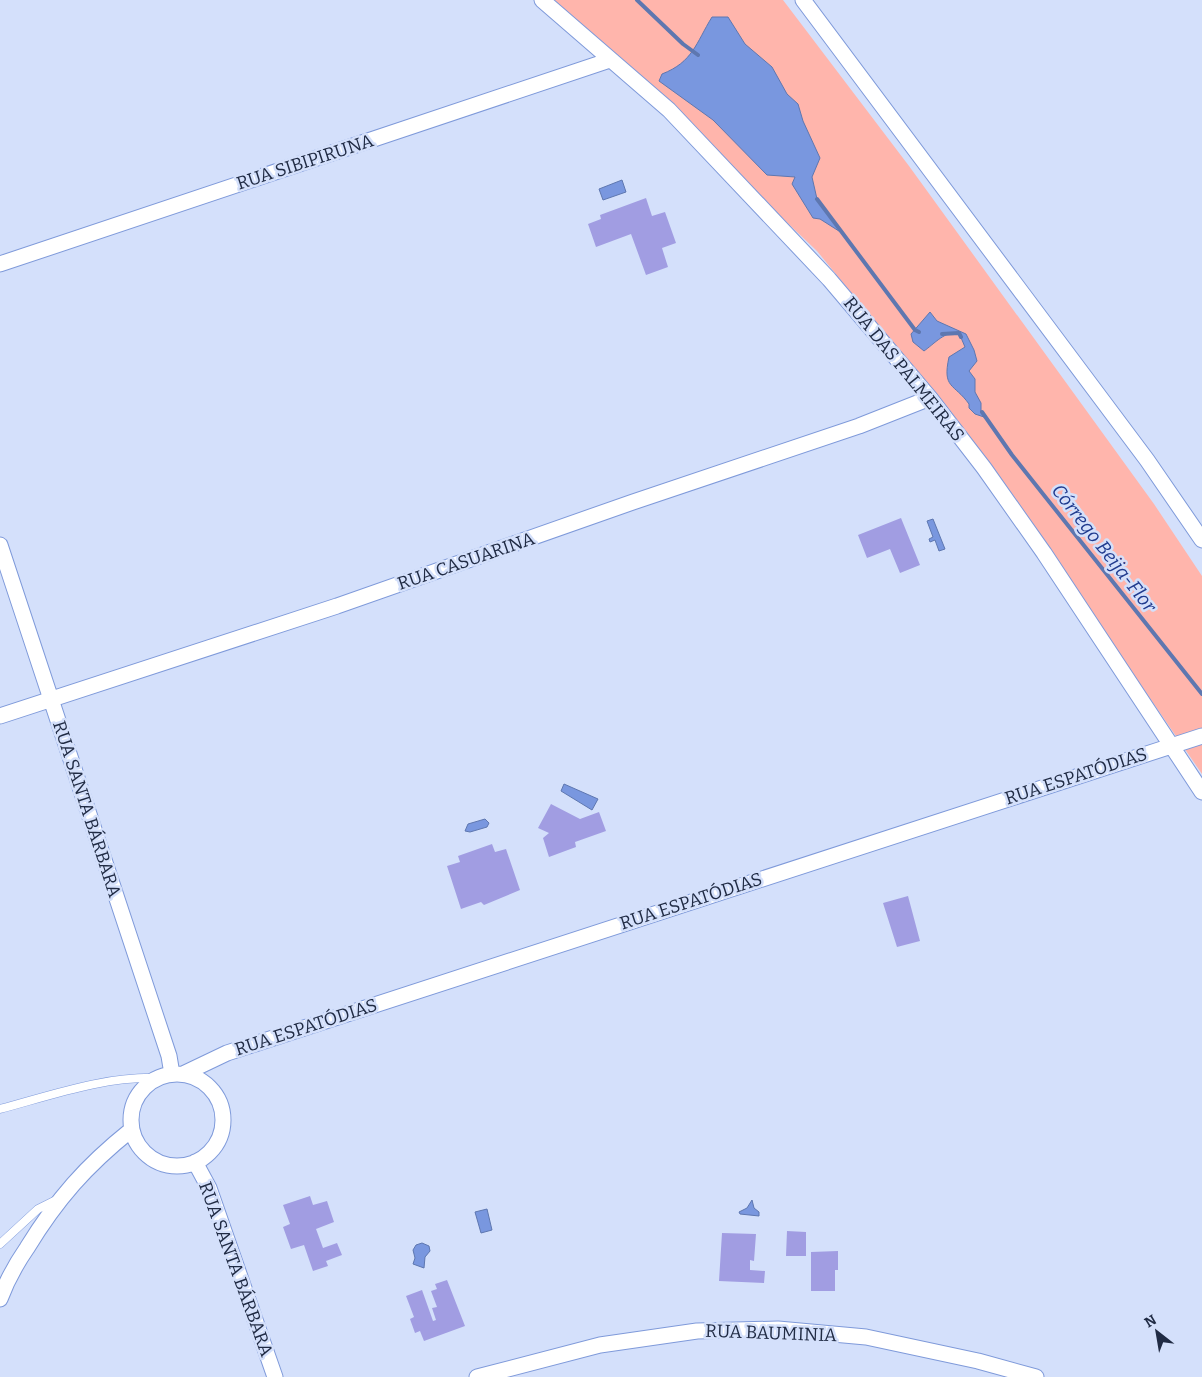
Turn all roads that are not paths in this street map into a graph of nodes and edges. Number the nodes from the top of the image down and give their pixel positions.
1 (542, 0) edge
2 (803, 0) edge
3 (610, 60) junction
4 (0, 264) edge
5 (930, 398) junction
6 (1202, 540) edge
7 (0, 545) edge
8 (51, 699) junction
9 (0, 716) edge
10 (1202, 736) edge
11 (1170, 745) junction
12 (1202, 792) edge
13 (171, 1076) junction
14 (0, 1109) edge
15 (131, 1130) junction
16 (195, 1162) junction
17 (60, 1198) junction
18 (0, 1244) edge
19 (0, 1299) edge
20 (275, 1377) edge
21 (477, 1377) edge
22 (1036, 1377) edge

1 - 3 street, RUA DAS PALMEIRAS
2 - 6 street
3 - 4 street, RUA SIBIPIRUNA
3 - 5 street, RUA DAS PALMEIRAS
5 - 8 street, RUA CASUARINA
5 - 11 street, RUA DAS PALMEIRAS
7 - 8 street, RUA SANTA BÁRBARA
8 - 9 street, RUA CASUARINA
8 - 13 street, RUA SANTA BÁRBARA
10 - 11 street, RUA ESPATÓDIAS
11 - 12 street, RUA DAS PALMEIRAS
11 - 13 street, RUA ESPATÓDIAS
13 - 14 lane
13 - 15 street
13 - 16 street
15 - 16 street
15 - 17 street
16 - 20 street, RUA SANTA BÁRBARA
17 - 18 lane
17 - 19 street
21 - 22 street, RUA BAUMINIA

